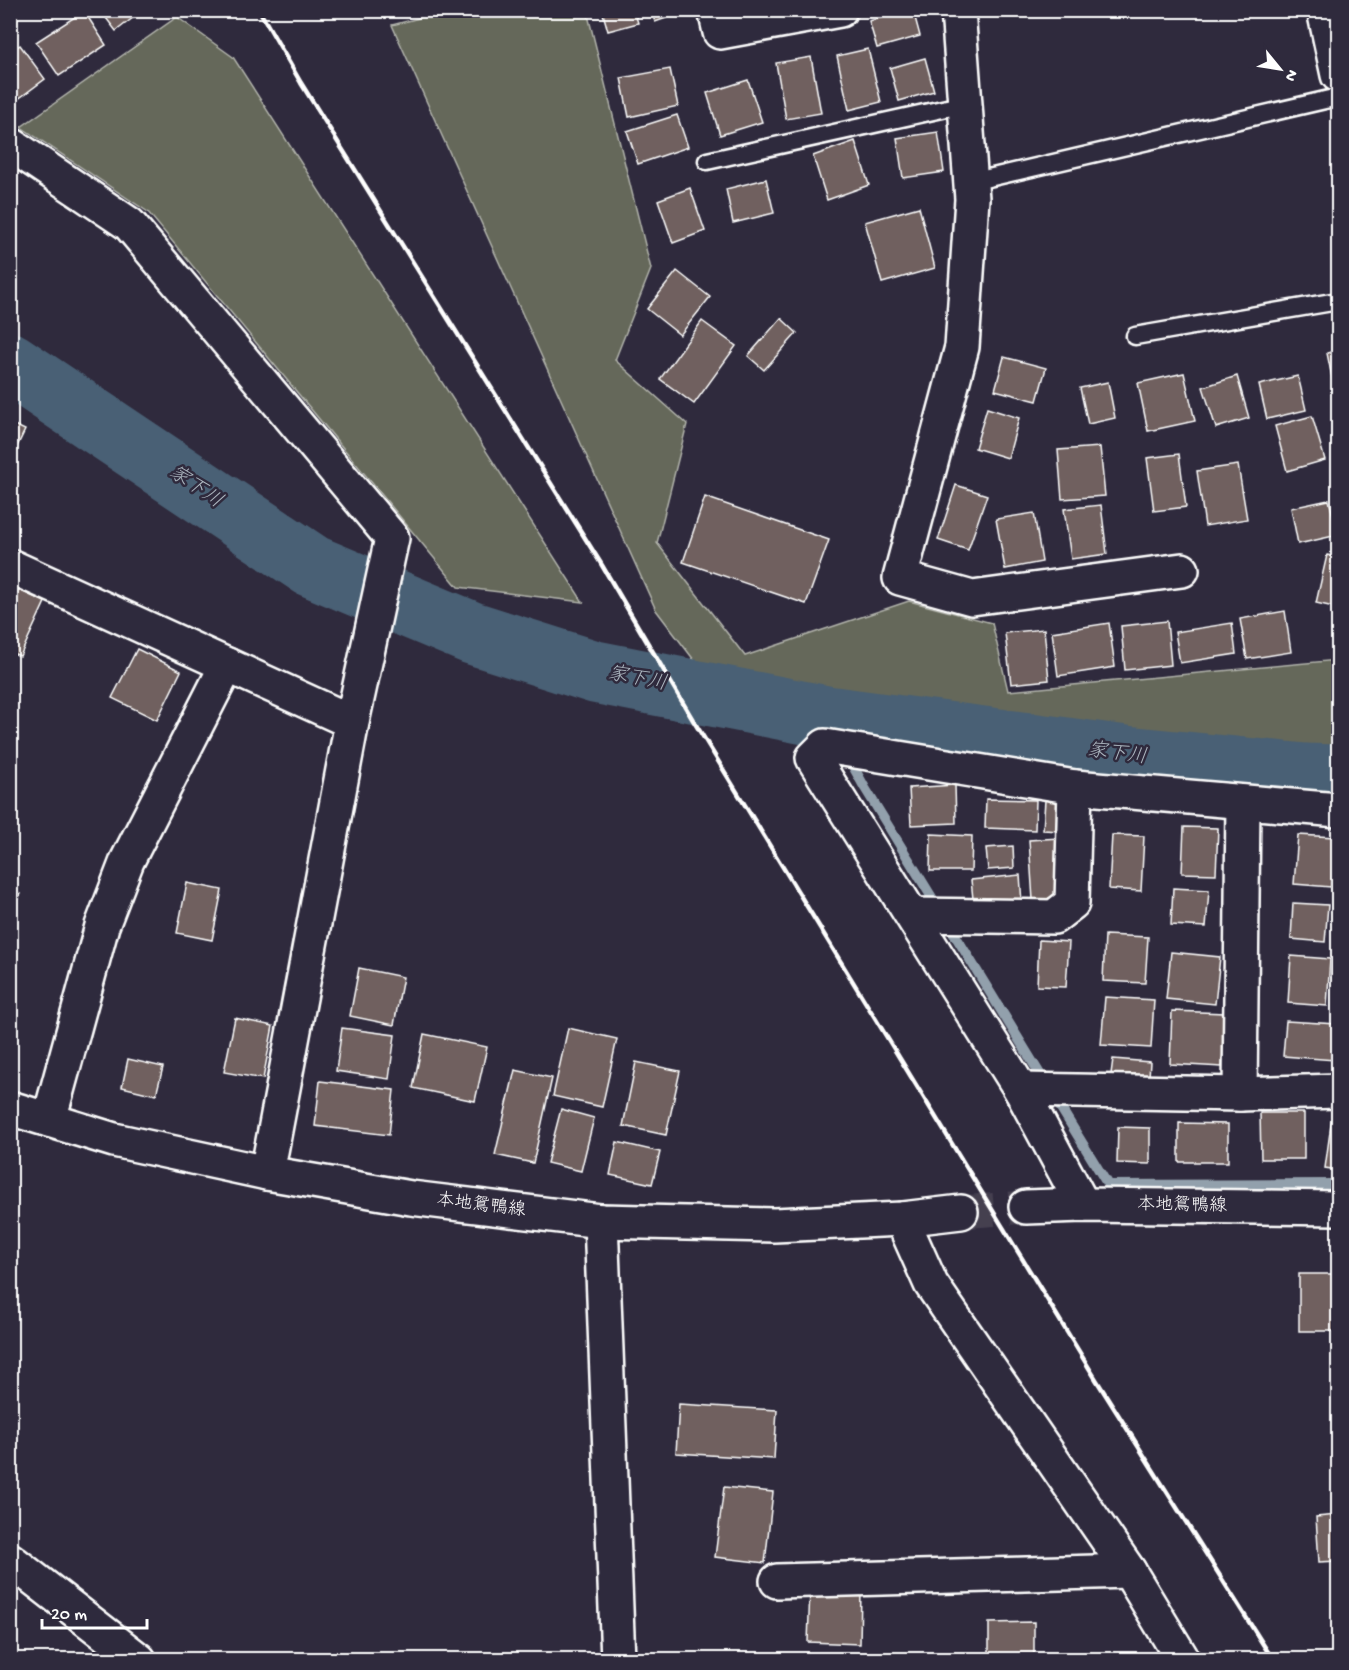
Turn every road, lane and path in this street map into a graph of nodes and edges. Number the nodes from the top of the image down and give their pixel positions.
1 (715, 10) edge
2 (840, 10) edge
3 (958, 10) edge
4 (1324, 10) edge
5 (1338, 75) edge
6 (1338, 97) edge
7 (965, 104) junction
8 (10, 144) edge
9 (706, 161) dead end
10 (971, 182) junction
11 (1338, 301) edge
12 (1135, 336) dead end
13 (10, 566) edge
14 (1182, 570) dead end
15 (227, 665) junction
16 (352, 722) junction
17 (1075, 787) junction
18 (1242, 802) junction
19 (1338, 810) edge
20 (912, 915) junction
21 (1021, 1090) junction
22 (1338, 1091) edge
23 (1240, 1094) junction
24 (10, 1108) edge
25 (49, 1120) junction
26 (267, 1173) junction
27 (1083, 1204) junction
28 (1026, 1206) tunnel mouth
29 (1338, 1208) edge
30 (961, 1212) tunnel mouth
31 (902, 1219) junction
32 (601, 1221) junction
33 (10, 1560) edge
34 (1129, 1571) junction
35 (777, 1581) dead end
36 (139, 1659) edge
37 (618, 1659) edge
38 (1184, 1659) edge

1 - 2 street
3 - 7 street
4 - 5 street
6 - 10 lane
7 - 9 lane
7 - 10 street
8 - 16 street
10 - 14 street
11 - 12 lane
13 - 15 street
15 - 16 street
15 - 25 street
16 - 26 street
17 - 18 street
17 - 20 street
17 - 20 street
18 - 19 street
18 - 23 street
20 - 21 street
21 - 23 street
21 - 27 street
22 - 23 street
24 - 25 street, 本地鴛鴨線
25 - 26 street, 本地鴛鴨線
26 - 32 street, 本地鴛鴨線
27 - 28 street, 本地鴛鴨線
27 - 29 street, 本地鴛鴨線
30 - 31 street, 本地鴛鴨線
31 - 32 street, 本地鴛鴨線
31 - 34 street
32 - 37 street
33 - 36 street
34 - 35 street
34 - 38 street

